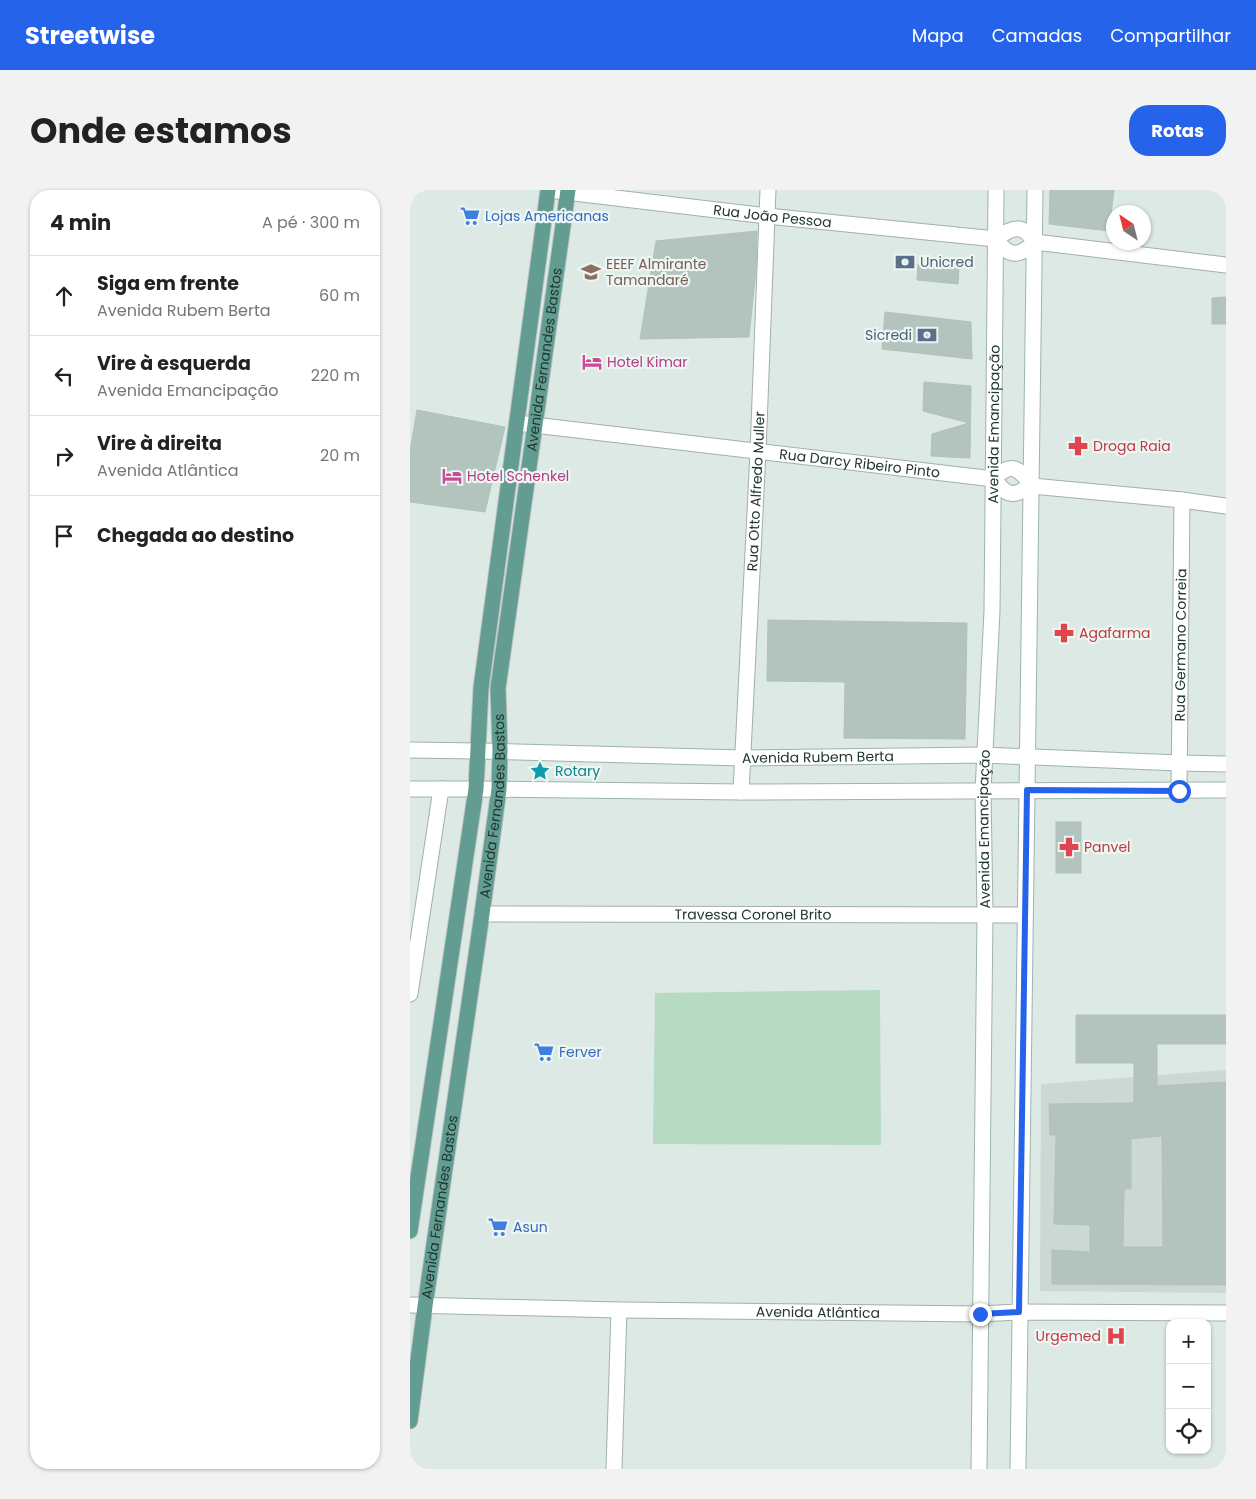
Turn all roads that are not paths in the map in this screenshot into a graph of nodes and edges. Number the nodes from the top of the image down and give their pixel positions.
1 (548, 190) edge
2 (768, 190) edge
3 (996, 190) edge
4 (1035, 190) edge
5 (568, 191) edge
6 (767, 216) junction
7 (996, 239) junction
8 (1035, 242) junction
9 (1226, 265) edge
10 (517, 423) junction
11 (535, 425) junction
12 (758, 452) junction
13 (994, 479) junction
14 (1032, 486) junction
15 (1182, 500) junction
16 (1226, 506) edge
17 (410, 750) edge
18 (478, 751) junction
19 (500, 751) junction
20 (984, 755) junction
21 (1028, 756) junction
22 (743, 758) junction
23 (1179, 763) junction
24 (1226, 764) edge
25 (410, 789) edge
26 (441, 789) junction
27 (476, 789) junction
28 (499, 789) junction
29 (1027, 790) junction
30 (1226, 790) edge
31 (983, 791) junction
32 (1179, 791) junction
33 (741, 792) junction
34 (482, 914) junction
35 (985, 914) junction
36 (1025, 915) junction
37 (410, 994) edge
38 (416, 1149) edge
39 (410, 1231) edge
40 (418, 1305) edge
41 (619, 1310) junction
42 (1019, 1312) junction
43 (1226, 1313) edge
44 (980, 1314) junction
45 (410, 1421) edge
46 (614, 1469) edge
47 (979, 1469) edge
48 (1018, 1469) edge

1 - 5 street, Rua João Pessoa
1 - 10 main road, Avenida Fernandes Bastos
2 - 6 street, Rua Otto Alfredo Muller
3 - 7 street, Avenida Emancipação
4 - 8 street
5 - 6 street, Rua João Pessoa
5 - 11 main road, Avenida Fernandes Bastos
6 - 7 street, Rua João Pessoa
6 - 12 street, Rua Otto Alfredo Muller
7 - 8 street
7 - 8 street
7 - 13 street, Avenida Emancipação
8 - 9 street
8 - 14 street
10 - 11 street, Rua Darcy Ribeiro Pinto
10 - 18 main road, Avenida Fernandes Bastos
11 - 12 street, Rua Darcy Ribeiro Pinto
11 - 19 main road, Avenida Fernandes Bastos
12 - 13 street, Rua Darcy Ribeiro Pinto
12 - 22 street, Rua Otto Alfredo Muller
13 - 14 street
13 - 14 street
13 - 20 street, Avenida Emancipação
14 - 15 street
14 - 21 street
15 - 16 street
15 - 23 street, Rua Germano Correia
17 - 18 street, Avenida Rubem Berta
18 - 19 street, Avenida Rubem Berta
18 - 27 main road, Avenida Fernandes Bastos
19 - 22 street, Avenida Rubem Berta
19 - 28 main road, Avenida Fernandes Bastos
20 - 21 street, Avenida Rubem Berta
20 - 22 street, Avenida Rubem Berta
20 - 31 street, Avenida Emancipação
21 - 23 street, Avenida Rubem Berta
21 - 29 street
22 - 33 street, Rua Otto Alfredo Muller
23 - 24 street, Avenida Rubem Berta
23 - 32 street, Rua Germano Correia
25 - 26 street
26 - 27 street
26 - 37 street
27 - 28 street
27 - 38 main road, Avenida Fernandes Bastos
28 - 33 street
28 - 34 main road, Avenida Fernandes Bastos
29 - 31 street
29 - 32 street
29 - 36 street
30 - 32 street
31 - 33 street
31 - 35 street, Avenida Emancipação
34 - 35 street, Travessa Coronel Brito
34 - 40 main road, Avenida Fernandes Bastos
35 - 36 street, Travessa Coronel Brito
35 - 44 street, Avenida Emancipação
36 - 42 street
38 - 39 main road, Avenida Fernandes Bastos
40 - 41 street, Avenida Atlântica
40 - 45 main road, Avenida Fernandes Bastos
41 - 44 street, Avenida Atlântica
41 - 46 street
42 - 43 street, Avenida Atlântica
42 - 44 street, Avenida Atlântica
42 - 48 street
44 - 47 street, Avenida Emancipação

